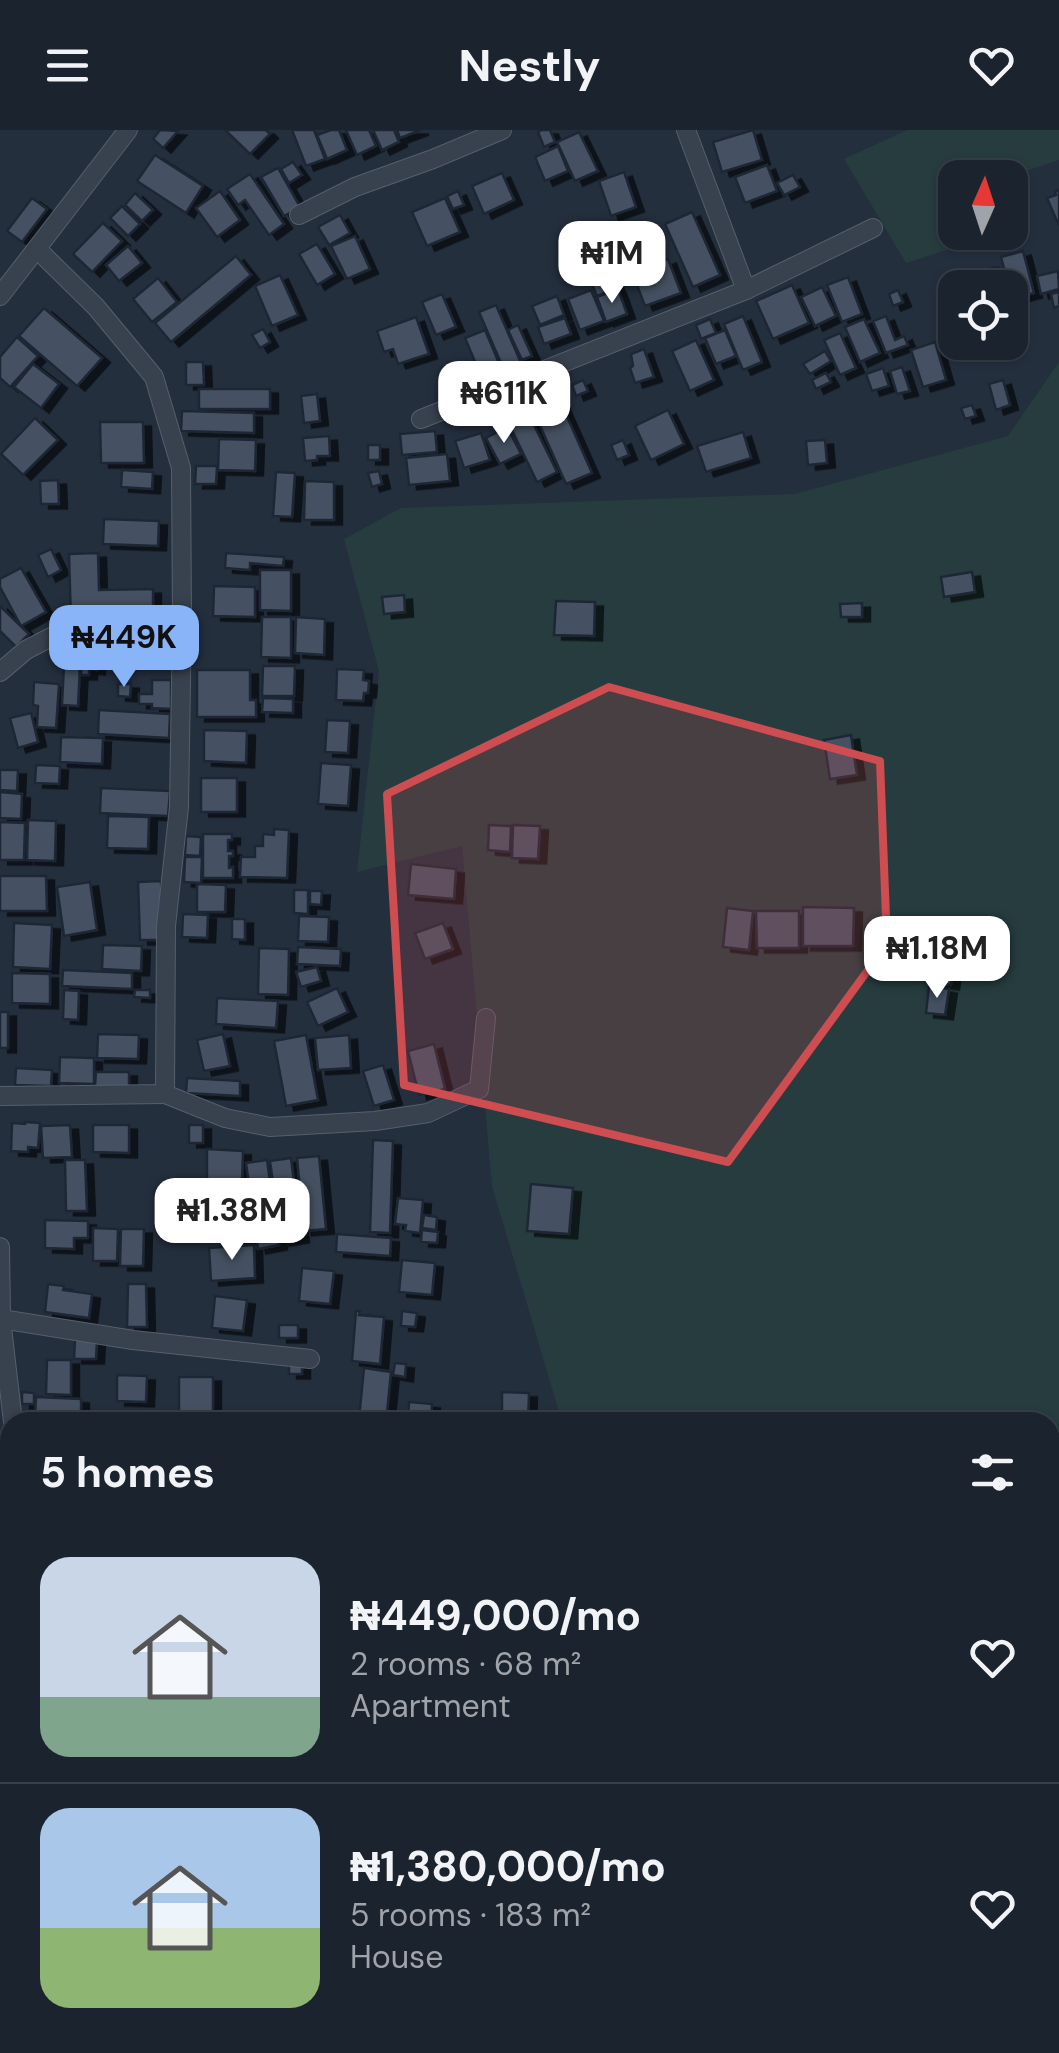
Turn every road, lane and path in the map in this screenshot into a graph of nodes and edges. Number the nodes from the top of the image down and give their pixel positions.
1 (128, 130) edge
2 (502, 130) edge
3 (686, 130) edge
4 (299, 215) dead end
5 (873, 228) dead end
6 (38, 250) junction
7 (746, 290) junction
8 (0, 296) edge
9 (420, 419) dead end
10 (182, 617) junction
11 (0, 672) edge
12 (486, 1018) dead end
13 (165, 1094) junction
14 (0, 1096) edge
15 (0, 1247) edge
16 (0, 1319) edge
17 (310, 1358) dead end
18 (12, 1412) edge

1 - 6 street
2 - 4 street
3 - 7 street
5 - 7 street
6 - 8 street
6 - 10 street
7 - 9 street
10 - 11 street
10 - 13 street
12 - 13 street
13 - 14 street
15 - 16 street
16 - 17 street
16 - 18 street

